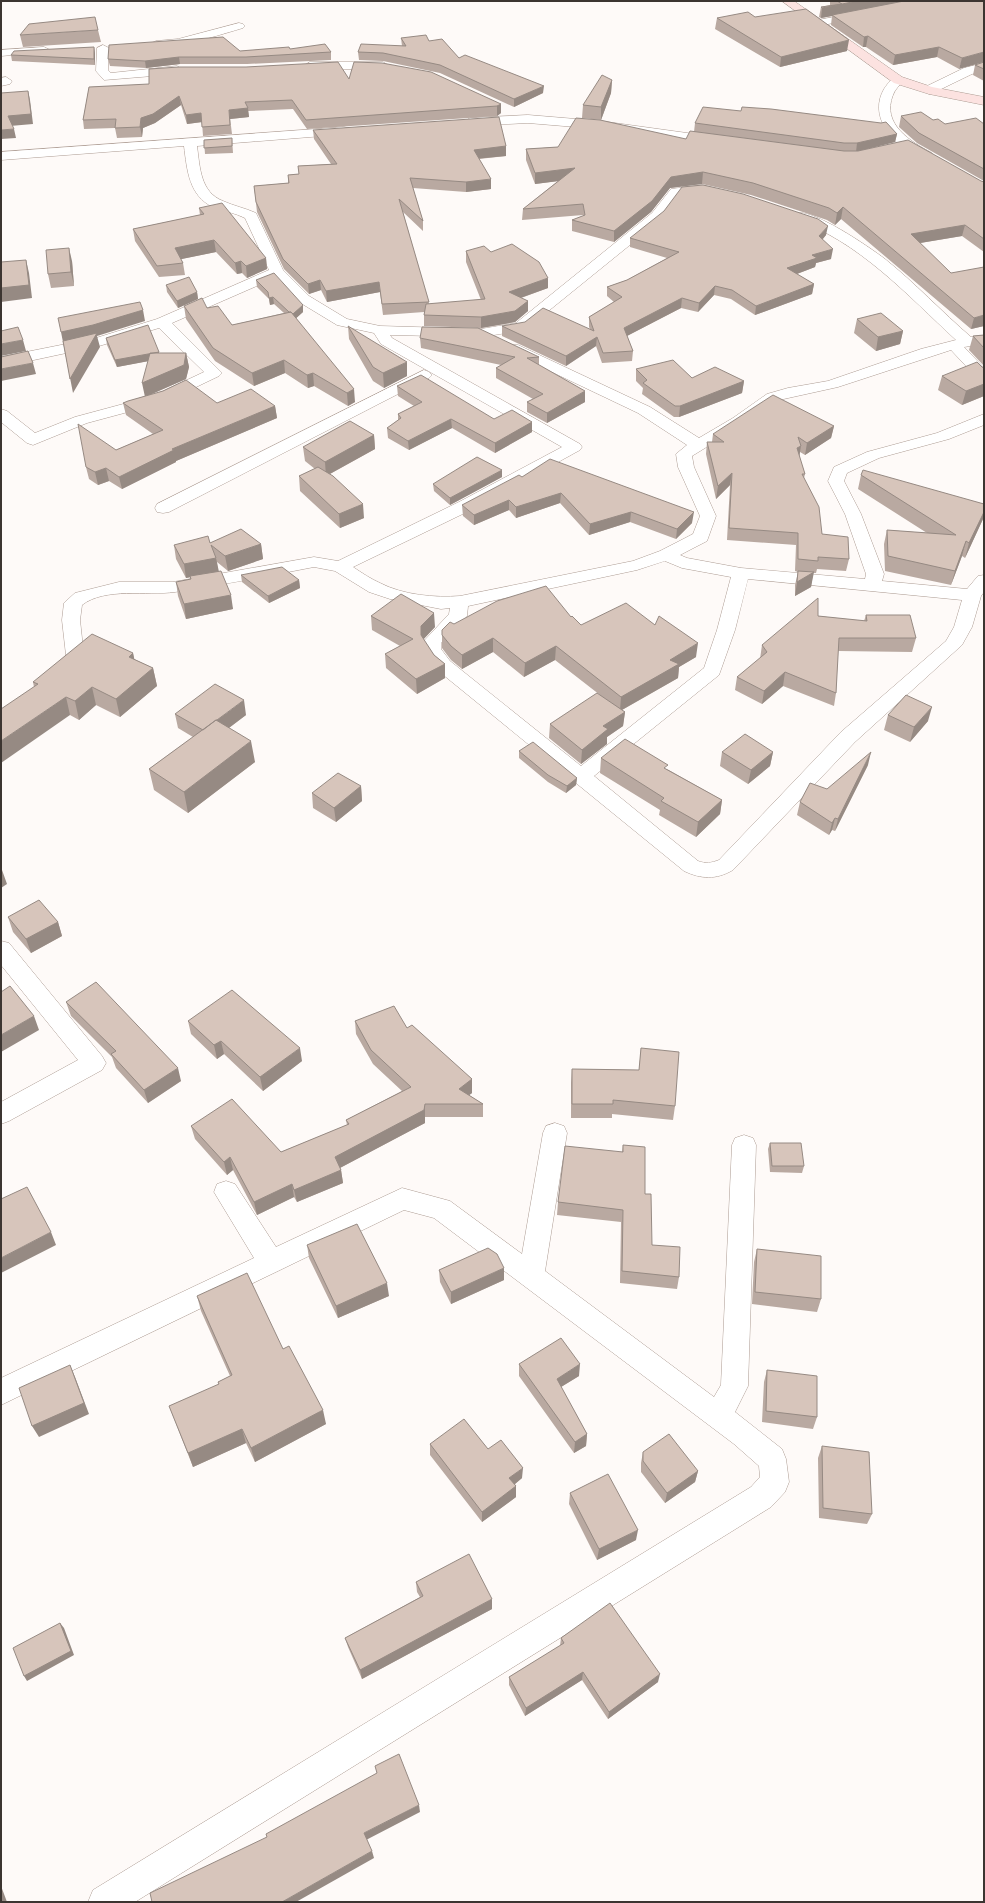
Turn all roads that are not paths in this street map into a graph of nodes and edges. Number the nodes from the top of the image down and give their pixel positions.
1 (787, 1) edge
2 (871, 13) edge
3 (818, 23) junction
4 (239, 26) dead end
5 (148, 44) edge
6 (118, 47) edge
7 (56, 50) edge
8 (1, 53) edge
9 (295, 67) edge
10 (984, 67) edge
11 (398, 69) edge
12 (188, 70) edge
13 (898, 80) junction
14 (929, 90) junction
15 (984, 101) edge
16 (507, 109) dead end
17 (528, 119) junction
18 (459, 123) edge
19 (356, 130) edge
20 (190, 142) junction
21 (725, 142) edge
22 (907, 145) junction
23 (892, 148) edge
24 (1, 156) edge
25 (939, 162) edge
26 (724, 194) edge
27 (788, 212) edge
28 (277, 272) junction
29 (162, 322) junction
30 (380, 330) junction
31 (482, 333) junction
32 (968, 342) edge
33 (1, 362) edge
34 (436, 369) junction
35 (984, 377) edge
36 (1, 414) edge
37 (984, 419) edge
38 (697, 444) junction
39 (163, 508) dead end
40 (666, 555) junction
41 (340, 567) junction
42 (741, 573) junction
43 (984, 580) edge
44 (873, 584) junction
45 (972, 595) junction
46 (460, 602) junction
47 (45, 682) edge
48 (580, 777) junction
49 (1, 950) edge
50 (1, 1114) edge
51 (555, 1134) dead end
52 (744, 1145) dead end
53 (226, 1192) dead end
54 (270, 1261) junction
55 (531, 1276) junction
56 (1, 1392) edge
57 (719, 1416) junction
58 (106, 1902) edge

1 - 3 street
2 - 3 street
3 - 13 street
4 - 5 street
6 - 12 street
7 - 8 street
9 - 11 street
10 - 14 street
13 - 14 street
13 - 22 street
14 - 15 street
16 - 17 street
17 - 18 street
17 - 21 street
19 - 20 street
20 - 24 street
20 - 28 street
22 - 23 street
22 - 25 street
26 - 31 street
27 - 32 street
28 - 29 street
28 - 30 street
29 - 33 street
29 - 36 street
30 - 31 street
30 - 34 street
31 - 38 street
32 - 35 street
32 - 38 street
34 - 39 street
34 - 41 street
37 - 44 street
38 - 40 street
40 - 42 street
40 - 46 street
41 - 46 street
41 - 47 street
42 - 44 street
42 - 48 street
43 - 45 street
44 - 45 street
45 - 48 street
46 - 48 street
49 - 50 street
51 - 55 street
52 - 57 street
53 - 54 street
54 - 55 street
54 - 56 street
55 - 57 street
57 - 58 street

